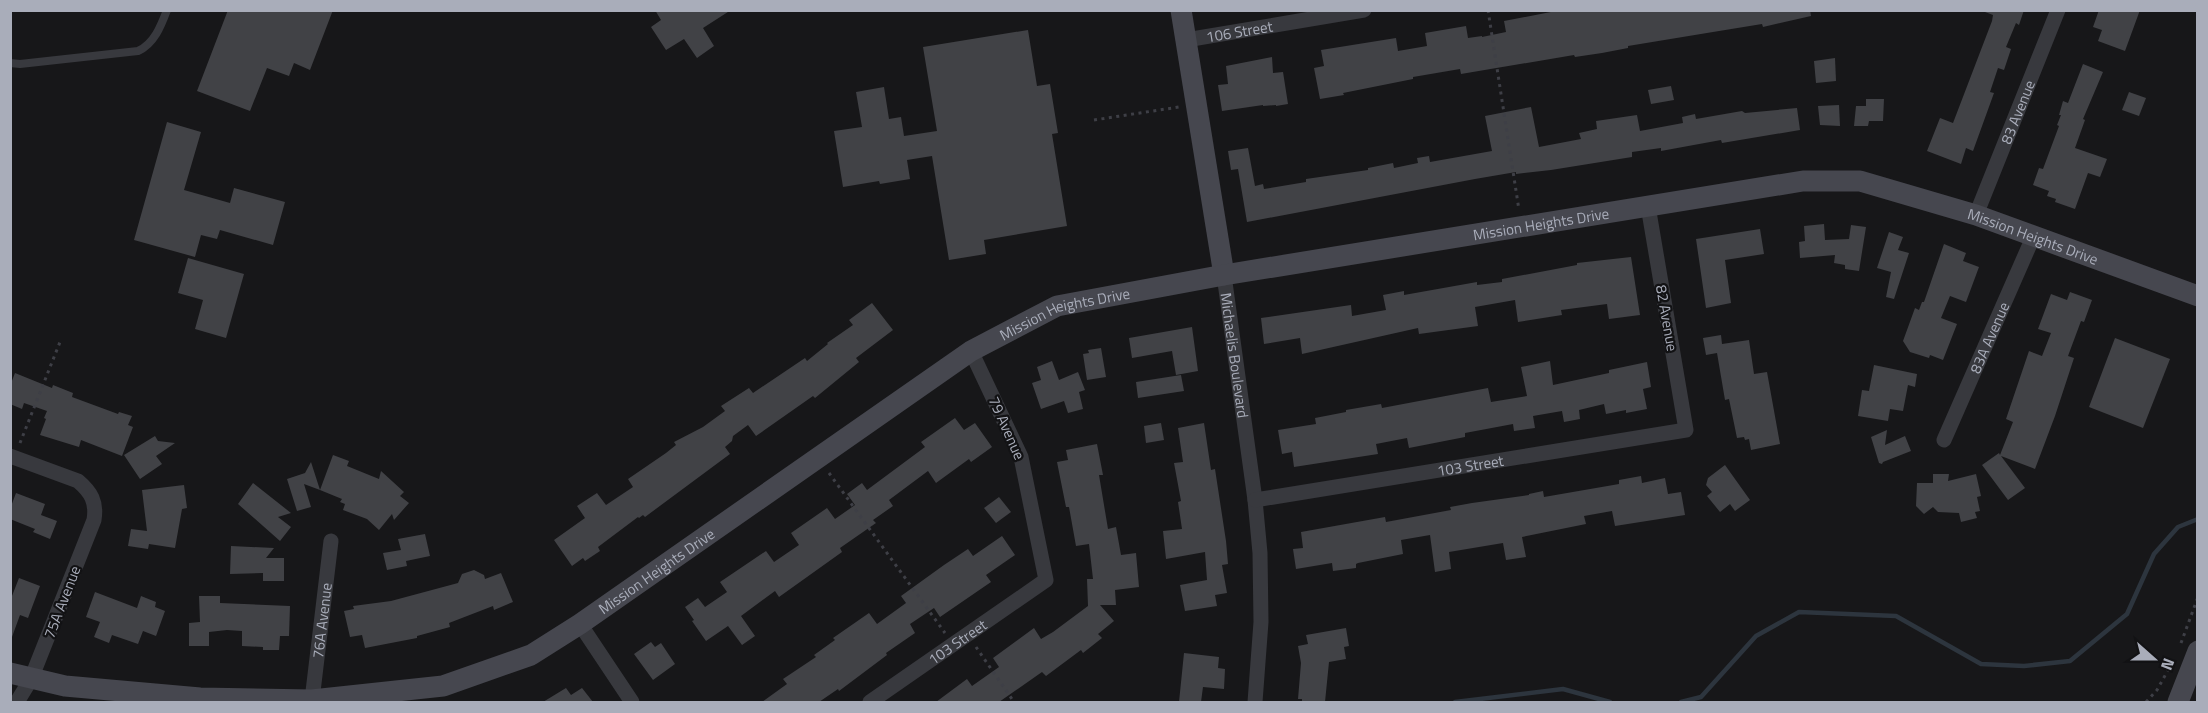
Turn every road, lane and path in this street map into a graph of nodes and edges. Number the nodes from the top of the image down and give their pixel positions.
1 (167, 10) edge
2 (1181, 10) edge
3 (1364, 10) edge
4 (1488, 10) edge
5 (2058, 10) edge
6 (1186, 40) junction
7 (10, 63) edge
8 (1179, 107) dead end
9 (1094, 120) dead end
10 (1648, 206) junction
11 (1976, 215) junction
12 (1522, 227) junction
13 (2034, 235) junction
14 (1224, 275) junction
15 (2198, 296) edge
16 (60, 342) dead end
17 (971, 351) junction
18 (1686, 430) joint
19 (1944, 440) dead end
20 (15, 451) edge
21 (818, 458) junction
22 (1255, 500) junction
23 (331, 541) dead end
24 (1046, 580) joint
25 (2198, 597) edge
26 (580, 624) junction
27 (967, 634) junction
28 (953, 644) junction
29 (2188, 648) edge
30 (2176, 656) dead end
31 (10, 674) edge
32 (32, 679) junction
33 (200, 700) edge
34 (312, 700) junction
35 (17, 702) edge
36 (632, 702) edge
37 (870, 702) edge
38 (1014, 702) edge
39 (1255, 702) edge
40 (2146, 702) edge
41 (2178, 702) edge

1 - 7 lane
2 - 6 street, Michaelis Boulevard
3 - 6 street, 106 Street
4 - 12 path
5 - 11 street, 83 Avenue
6 - 14 street, Michaelis Boulevard
8 - 9 path
10 - 11 street, Mission Heights Drive
10 - 12 street, Mission Heights Drive
10 - 18 street, 82 Avenue
11 - 13 street, Mission Heights Drive
12 - 14 street, Mission Heights Drive
13 - 15 street, Mission Heights Drive
13 - 19 street, 83A Avenue
14 - 17 street, Mission Heights Drive
14 - 22 street, Michaelis Boulevard
16 - 20 path
17 - 21 street, Mission Heights Drive
17 - 24 street, 79 Avenue
18 - 22 street, 103 Street
20 - 32 street, 75A Avenue
21 - 26 street, Mission Heights Drive
21 - 28 path
22 - 39 street, Michaelis Boulevard
23 - 34 street, 76A Avenue
24 - 27 street, 103 Street
25 - 29 path
26 - 34 street, Mission Heights Drive
26 - 36 street
27 - 28 street, 103 Street
27 - 38 path
28 - 37 street, 103 Street
29 - 41 street
30 - 40 path
31 - 32 street, Mission Heights Drive
32 - 33 street, Mission Heights Drive
32 - 35 street, 75A Avenue
33 - 34 street, Mission Heights Drive

